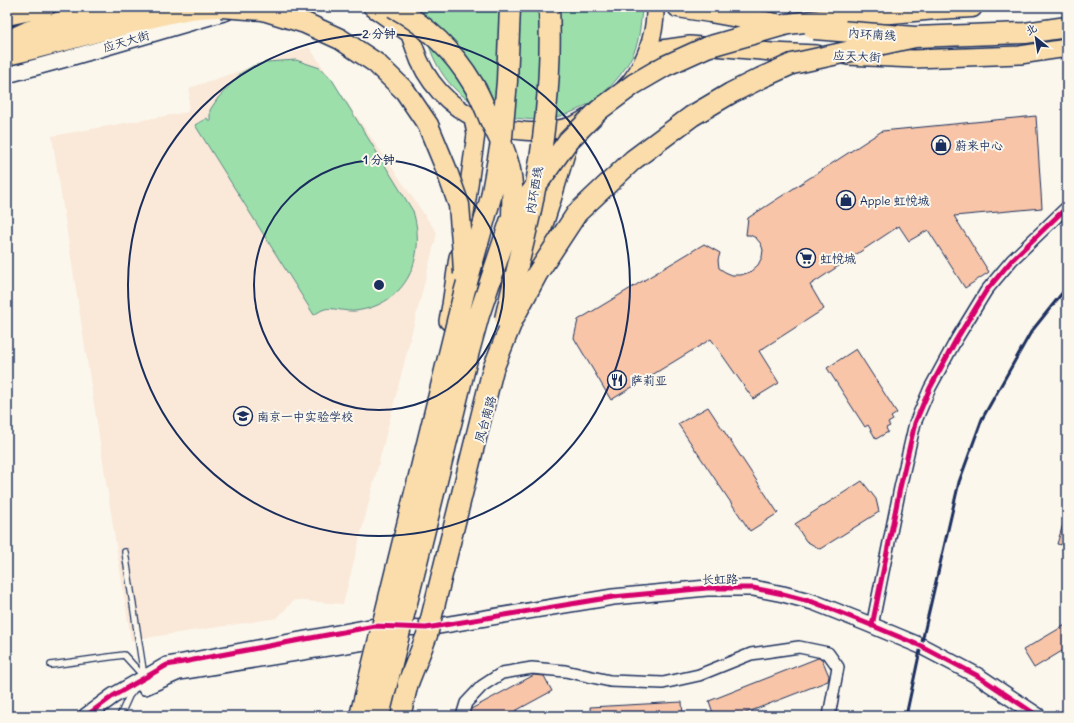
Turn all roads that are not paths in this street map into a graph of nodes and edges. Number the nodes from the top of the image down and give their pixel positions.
1 (44, 7) edge
2 (112, 7) edge
3 (153, 7) edge
4 (217, 7) edge
5 (221, 7) edge
6 (245, 7) edge
7 (372, 7) edge
8 (393, 7) edge
9 (407, 7) edge
10 (510, 7) edge
11 (548, 7) edge
12 (655, 7) edge
13 (678, 7) edge
14 (900, 7) edge
15 (972, 7) edge
16 (702, 10) edge
17 (936, 10) junction
18 (15, 12) edge
19 (1067, 27) edge
20 (410, 34) junction
21 (915, 37) junction
22 (7, 42) edge
23 (1067, 48) edge
24 (648, 51) junction
25 (7, 55) edge
26 (7, 75) edge
27 (473, 118) junction
28 (574, 125) junction
29 (1067, 207) edge
30 (464, 293) junction
31 (493, 369) junction
32 (125, 552) dead end
33 (872, 626) junction
34 (426, 628) junction
35 (373, 634) junction
36 (51, 665) dead end
37 (144, 677) junction
38 (408, 683) junction
39 (129, 696) junction
40 (86, 716) edge
41 (101, 716) edge
42 (120, 716) edge
43 (351, 716) edge
44 (360, 716) edge
45 (379, 716) edge
46 (400, 716) edge
47 (406, 716) edge
48 (462, 716) edge
49 (829, 716) edge
50 (1038, 716) edge

1 - 18 highway
2 - 22 highway
3 - 22 main road
4 - 25 highway
5 - 30 highway, bridge
6 - 26 street, 应天大街
7 - 20 main road
8 - 38 highway, bridge
9 - 20 main road
10 - 30 highway, bridge
11 - 31 highway, 内环西线, bridge
12 - 24 main road
13 - 16 highway, 内环南线
14 - 17 highway
15 - 17 highway
16 - 21 highway, 内环南线, bridge
17 - 45 highway, bridge
19 - 21 highway, 内环南线, bridge
20 - 27 main road
21 - 31 highway, bridge
23 - 24 main road, 应天大街
24 - 28 main road
27 - 28 main road
27 - 35 main road
28 - 34 main road, 凤台南路
29 - 33 street
30 - 44 highway, bridge
31 - 38 highway, bridge
32 - 37 lane
33 - 34 street, 长虹路
33 - 50 street, 长虹路
34 - 35 street, 长虹路
34 - 47 main road, 凤台南路
35 - 37 street
35 - 39 street
35 - 43 main road
36 - 37 lane
37 - 39 lane
37 - 40 street
38 - 46 highway
39 - 41 street
39 - 42 lane
48 - 49 street

